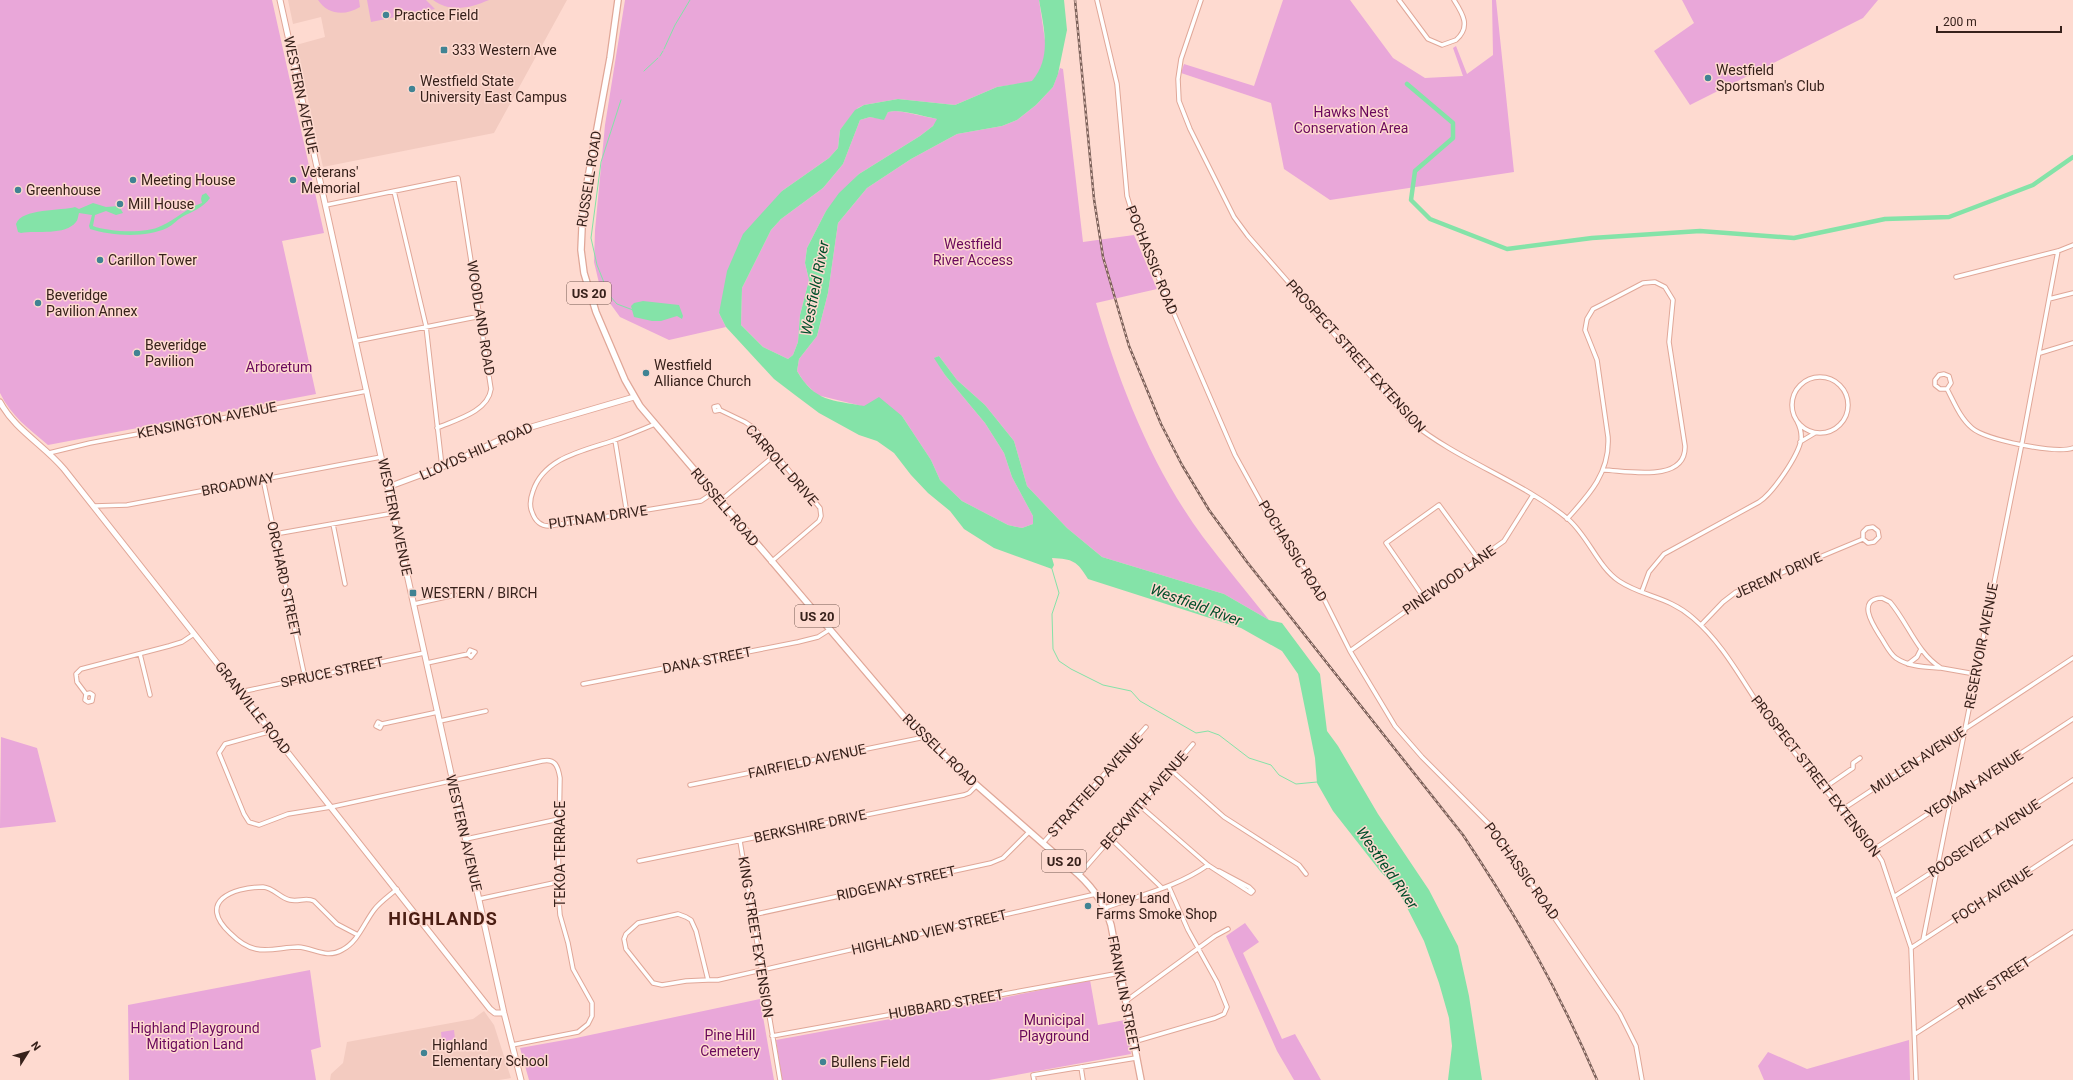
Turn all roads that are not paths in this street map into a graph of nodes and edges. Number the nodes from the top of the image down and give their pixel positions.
1 (280, 0) edge
2 (618, 0) edge
3 (1097, 0) edge
4 (1200, 0) edge
5 (1399, 0) edge
6 (1454, 0) edge
7 (394, 191) junction
8 (326, 204) junction
9 (2073, 245) edge
10 (2058, 251) junction
11 (1956, 277) dead end
12 (2073, 292) edge
13 (2049, 299) junction
14 (481, 316) junction
15 (426, 326) junction
16 (356, 341) junction
17 (2073, 343) edge
18 (2040, 353) junction
19 (1947, 389) junction
20 (367, 391) junction
21 (634, 397) junction
22 (0, 402) edge
23 (2, 410) edge
24 (720, 410) dead end
25 (1797, 421) junction
26 (655, 424) junction
27 (437, 428) junction
28 (1816, 433) junction
29 (615, 440) junction
30 (1800, 442) junction
31 (2022, 443) junction
32 (2073, 448) edge
33 (49, 453) junction
34 (776, 454) junction
35 (381, 457) junction
36 (442, 467) junction
37 (1604, 470) junction
38 (263, 479) junction
39 (388, 487) junction
40 (713, 493) junction
41 (1533, 495) junction
42 (720, 501) junction
43 (94, 506) junction
44 (394, 512) junction
45 (627, 514) junction
46 (1567, 518) junction
47 (333, 524) junction
48 (275, 534) junction
49 (1863, 538) junction
50 (1479, 560) junction
51 (771, 562) junction
52 (346, 584) dead end
53 (1642, 591) junction
54 (455, 595) dead end
55 (1424, 598) junction
56 (414, 604) junction
57 (1701, 625) junction
58 (830, 630) junction
59 (194, 634) junction
60 (1921, 649) junction
61 (1350, 651) junction
62 (424, 653) junction
63 (140, 654) junction
64 (468, 654) dead end
65 (2073, 658) edge
66 (427, 663) junction
67 (1908, 664) junction
68 (1941, 668) junction
69 (1975, 674) junction
70 (306, 678) junction
71 (583, 684) dead end
72 (240, 692) junction
73 (86, 694) dead end
74 (150, 695) dead end
75 (486, 711) dead end
76 (438, 712) junction
77 (2073, 719) edge
78 (440, 721) junction
79 (382, 724) dead end
80 (1146, 727) dead end
81 (1965, 729) junction
82 (272, 731) junction
83 (925, 737) junction
84 (1193, 744) dead end
85 (1860, 758) dead end
86 (1170, 770) junction
87 (2073, 780) edge
88 (453, 781) junction
89 (690, 785) dead end
90 (977, 785) junction
91 (1824, 788) junction
92 (1951, 799) junction
93 (1139, 805) junction
94 (331, 807) junction
95 (1843, 809) junction
96 (559, 819) junction
97 (1030, 831) junction
98 (1110, 838) junction
99 (466, 840) junction
100 (740, 841) junction
101 (2073, 842) edge
102 (1043, 843) junction
103 (1874, 849) junction
104 (639, 861) dead end
105 (1208, 865) junction
106 (1936, 869) junction
107 (1219, 872) junction
108 (1306, 874) dead end
109 (1079, 875) junction
110 (558, 882) junction
111 (1161, 887) junction
112 (1169, 887) junction
113 (397, 889) junction
114 (1096, 894) junction
115 (1895, 896) junction
116 (479, 899) junction
117 (1105, 908) junction
118 (752, 915) junction
119 (1228, 930) dead end
120 (2073, 932) edge
121 (358, 935) junction
122 (1923, 940) junction
123 (1911, 948) junction
124 (1200, 949) junction
125 (761, 970) junction
126 (1120, 972) junction
127 (708, 980) junction
128 (1126, 1001) junction
129 (504, 1013) junction
130 (1915, 1034) junction
131 (772, 1036) junction
132 (1133, 1042) junction
133 (512, 1045) junction
134 (1136, 1058) junction
135 (1081, 1067) junction
136 (521, 1080) edge
137 (780, 1080) edge
138 (1034, 1080) edge
139 (1083, 1080) edge
140 (1141, 1080) edge
141 (1642, 1080) edge
142 (1916, 1080) edge

1 - 8 main road, WESTERN AVENUE
2 - 21 main road, RUSSELL ROAD / US 20
3 - 61 street, POCHASSIC ROAD
4 - 41 street, PROSPECT STREET EXTENSION
5 - 6 street
7 - 8 street
7 - 14 street, WOODLAND ROAD
7 - 15 street
8 - 16 main road, WESTERN AVENUE
9 - 10 street
10 - 11 street
10 - 13 street, RESERVOIR AVENUE
12 - 13 street
13 - 18 street, RESERVOIR AVENUE
14 - 15 street
14 - 27 street, WOODLAND ROAD
15 - 16 street
15 - 27 street
16 - 20 main road, WESTERN AVENUE
17 - 18 street
18 - 31 street, RESERVOIR AVENUE
19 - 19 street
19 - 31 street
20 - 33 street, KENSINGTON AVENUE
20 - 35 main road, WESTERN AVENUE
21 - 26 main road, RUSSELL ROAD / US 20
21 - 36 main road, LLOYDS HILL ROAD
22 - 23 main road, GRANVILLE ROAD
23 - 33 main road, GRANVILLE ROAD
24 - 34 street, CARROLL DRIVE
25 - 28 street
25 - 28 street
25 - 30 street
26 - 29 street, PUTNAM DRIVE
26 - 40 main road, RUSSELL ROAD / US 20
27 - 36 street
28 - 30 street
29 - 45 street
29 - 45 street, PUTNAM DRIVE
30 - 53 street
31 - 32 street
31 - 69 street, RESERVOIR AVENUE
33 - 43 main road, GRANVILLE ROAD
34 - 42 street
34 - 51 street, CARROLL DRIVE
35 - 38 street, BROADWAY
35 - 39 main road, WESTERN AVENUE
36 - 39 main road, LLOYDS HILL ROAD
37 - 37 street
37 - 46 street
38 - 43 street, BROADWAY
38 - 48 street, ORCHARD STREET
39 - 44 main road, WESTERN AVENUE
40 - 42 main road, RUSSELL ROAD / US 20
40 - 45 street, PUTNAM DRIVE
41 - 46 street, PROSPECT STREET EXTENSION
41 - 50 street, PINEWOOD LANE
42 - 51 main road, RUSSELL ROAD / US 20
43 - 59 main road, GRANVILLE ROAD
44 - 47 street
44 - 56 main road, WESTERN AVENUE
46 - 53 street, PROSPECT STREET EXTENSION
47 - 48 street
47 - 52 street
48 - 70 street, ORCHARD STREET
49 - 49 street, JEREMY DRIVE
49 - 57 street, JEREMY DRIVE
50 - 55 street, PINEWOOD LANE
50 - 55 street
51 - 58 main road, RUSSELL ROAD / US 20
53 - 57 street, PROSPECT STREET EXTENSION
54 - 56 street
55 - 61 street, PINEWOOD LANE
56 - 62 main road, WESTERN AVENUE
57 - 91 street, PROSPECT STREET EXTENSION
58 - 71 street, DANA STREET
58 - 83 main road, RUSSELL ROAD / US 20
59 - 63 street
59 - 72 main road, GRANVILLE ROAD
60 - 67 street
60 - 67 street
60 - 68 street
61 - 141 street, POCHASSIC ROAD
62 - 66 main road, WESTERN AVENUE
62 - 70 street, SPRUCE STREET
63 - 73 street
63 - 74 street
64 - 66 street
65 - 81 street, MULLEN AVENUE
66 - 76 main road, WESTERN AVENUE
67 - 68 street
68 - 69 street
69 - 81 street, RESERVOIR AVENUE
70 - 72 street, SPRUCE STREET
72 - 82 main road, GRANVILLE ROAD
75 - 78 street
76 - 78 main road, WESTERN AVENUE
76 - 79 street
77 - 92 street, YEOMAN AVENUE
78 - 88 main road, WESTERN AVENUE
80 - 102 street, STRATFIELD AVENUE
81 - 92 street, RESERVOIR AVENUE
81 - 95 street, MULLEN AVENUE
82 - 94 main road, GRANVILLE ROAD
82 - 94 street
83 - 89 street, FAIRFIELD AVENUE
83 - 90 main road, RUSSELL ROAD / US 20
84 - 86 street, BECKWITH AVENUE
85 - 91 street
86 - 93 street, BECKWITH AVENUE
86 - 108 street
87 - 106 street, ROOSEVELT AVENUE
88 - 94 street
88 - 96 street, TEKOA TERRACE
88 - 99 main road, WESTERN AVENUE
90 - 97 main road, RUSSELL ROAD / US 20
90 - 100 street, BERKSHIRE DRIVE
91 - 95 street, PROSPECT STREET EXTENSION
92 - 103 street, YEOMAN AVENUE
92 - 106 street, RESERVOIR AVENUE
93 - 98 street, BECKWITH AVENUE
93 - 105 street
94 - 113 main road, GRANVILLE ROAD
95 - 103 street, PROSPECT STREET EXTENSION
96 - 99 street
96 - 110 street, TEKOA TERRACE
97 - 102 main road, RUSSELL ROAD / US 20
97 - 118 street, RIDGEWAY STREET
98 - 109 street, BECKWITH AVENUE
98 - 111 street
99 - 116 main road, WESTERN AVENUE
100 - 104 street, BERKSHIRE DRIVE
100 - 118 street, KING STREET EXTENSION
101 - 122 street, FOCH AVENUE
102 - 109 main road, RUSSELL ROAD / US 20
103 - 115 street, PROSPECT STREET EXTENSION
105 - 107 street
105 - 112 street
106 - 115 street, ROOSEVELT AVENUE
106 - 122 street, RESERVOIR AVENUE
107 - 107 street
109 - 114 main road, RUSSELL ROAD / US 20
110 - 116 street
110 - 133 street, TEKOA TERRACE
111 - 112 street
111 - 117 street
112 - 124 street
113 - 121 street
113 - 129 main road, GRANVILLE ROAD
114 - 117 main road, RUSSELL ROAD / US 20
114 - 125 street, HIGHLAND VIEW STREET
115 - 123 street, PROSPECT STREET EXTENSION
116 - 129 main road, WESTERN AVENUE
117 - 126 main road, FRANKLIN STREET / US 20
118 - 125 street, KING STREET EXTENSION
119 - 124 street
120 - 130 street, PINE STREET
121 - 121 street
122 - 123 street, FOCH AVENUE
123 - 130 street, PROSPECT STREET EXTENSION
124 - 128 street
124 - 132 street
125 - 127 street, HIGHLAND VIEW STREET
125 - 131 street, KING STREET EXTENSION
126 - 128 main road, FRANKLIN STREET / US 20
126 - 131 street, HUBBARD STREET
127 - 127 street, HIGHLAND VIEW STREET
128 - 132 main road, FRANKLIN STREET / US 20
129 - 133 main road, WESTERN AVENUE
130 - 142 street, PROSPECT STREET EXTENSION
131 - 137 street, KING STREET EXTENSION
132 - 134 main road, FRANKLIN STREET / US 20
133 - 136 main road, WESTERN AVENUE
134 - 135 street
134 - 140 main road, FRANKLIN STREET / US 20
135 - 138 street
135 - 139 street

